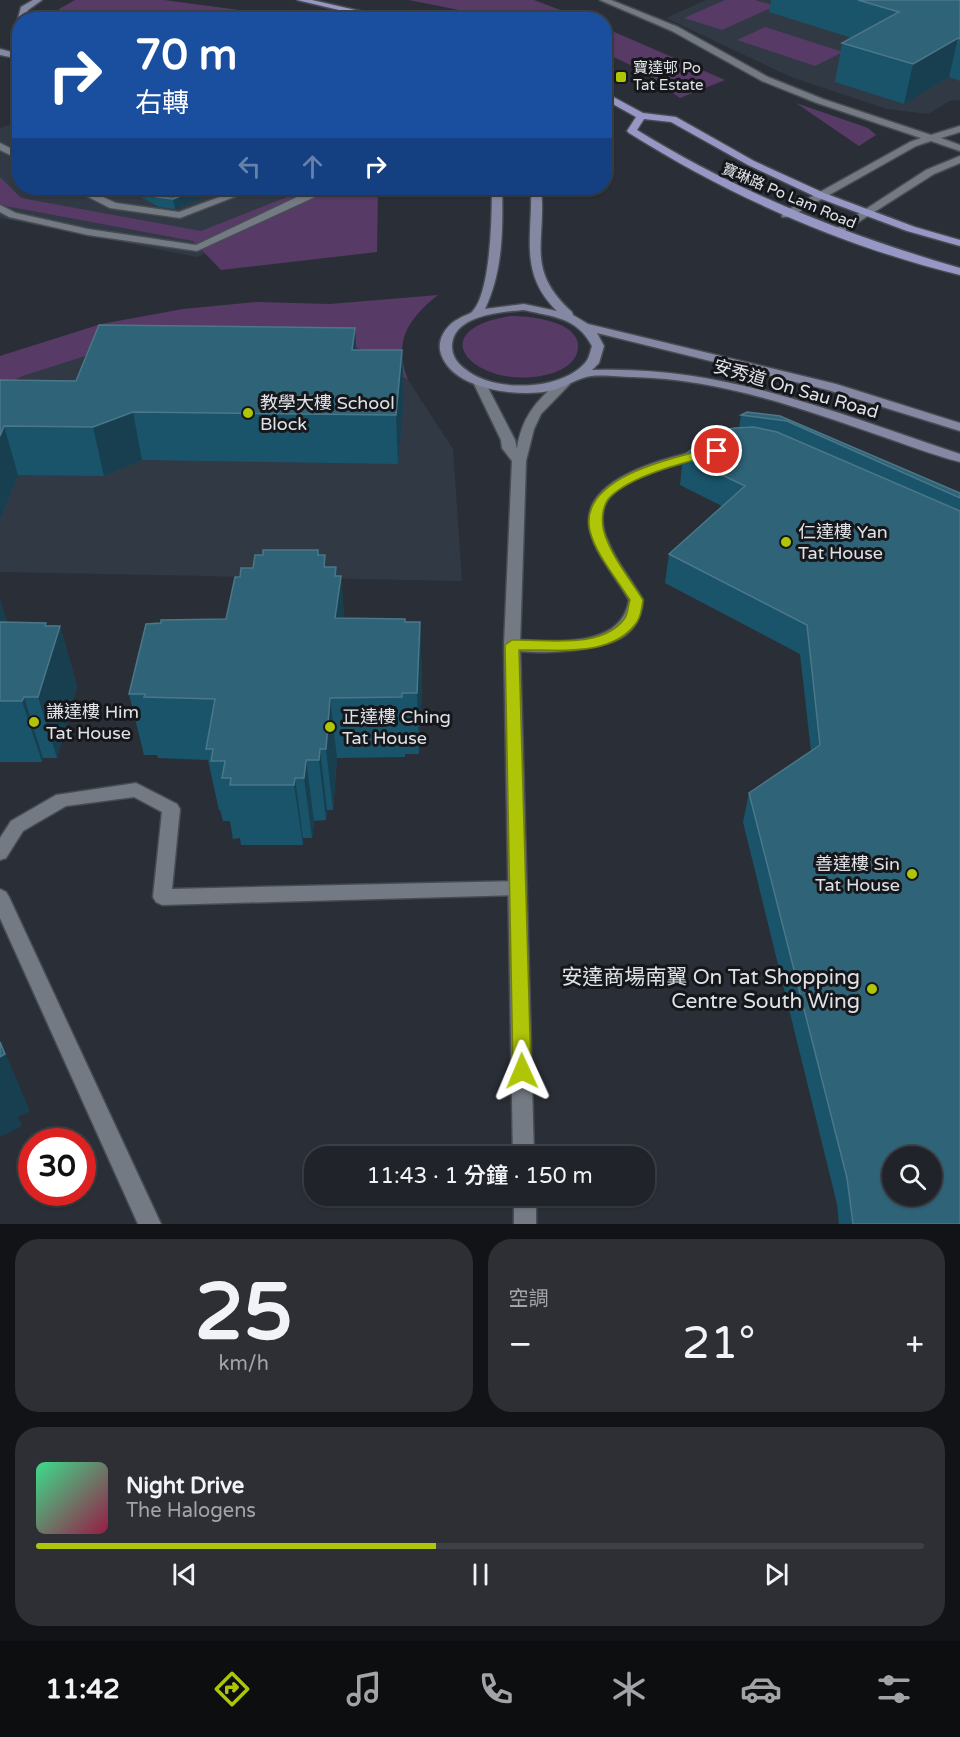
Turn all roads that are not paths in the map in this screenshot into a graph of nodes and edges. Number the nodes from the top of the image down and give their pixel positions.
1 (38, 0) edge
2 (301, 0) edge
3 (604, 0) edge
4 (23, 12) edge
5 (357, 12) edge
6 (612, 100) edge
7 (641, 116) junction
8 (960, 129) edge
9 (928, 138) junction
10 (960, 148) edge
11 (960, 159) edge
12 (91, 195) edge
13 (233, 195) edge
14 (310, 195) edge
15 (497, 195) edge
16 (536, 195) edge
17 (820, 195) junction
18 (0, 208) edge
19 (866, 212) junction
20 (786, 214) junction
21 (834, 233) junction
22 (960, 243) edge
23 (960, 272) edge
24 (477, 314) junction
25 (570, 316) junction
26 (586, 327) junction
27 (584, 374) junction
28 (479, 382) junction
29 (564, 384) junction
30 (960, 427) edge
31 (717, 451) edge
32 (960, 458) edge
33 (519, 461) junction
34 (512, 645) junction
35 (0, 853) edge
36 (518, 888) junction
37 (0, 897) edge
38 (524, 1146) edge
39 (525, 1206) edge
40 (150, 1224) edge
41 (525, 1224) edge

1 - 4 main road
2 - 5 main road
3 - 9 street
6 - 7 main road, 寶琳路 Po Lam Road
7 - 17 main road, 寶琳路 Po Lam Road
7 - 20 main road, 寶琳路 Po Lam Road
8 - 9 street
9 - 10 street
9 - 17 street
11 - 19 street
12 - 13 street
14 - 18 street
15 - 24 main road
16 - 25 main road
17 - 19 main road, 寶琳路 Po Lam Road
17 - 20 street
19 - 21 street
19 - 22 main road, 寶琳路 Po Lam Road
20 - 21 main road, 寶琳路 Po Lam Road
21 - 23 main road, 寶琳路 Po Lam Road
24 - 25 main road
24 - 28 main road
25 - 26 main road
26 - 27 main road
26 - 30 main road, 安秀道 On Sau Road
27 - 29 main road
27 - 32 main road, 安秀道 On Sau Road
28 - 29 main road
28 - 33 street
29 - 33 street
31 - 34 street
33 - 34 street
34 - 36 street
35 - 36 street
36 - 38 street
37 - 40 street
39 - 41 street

